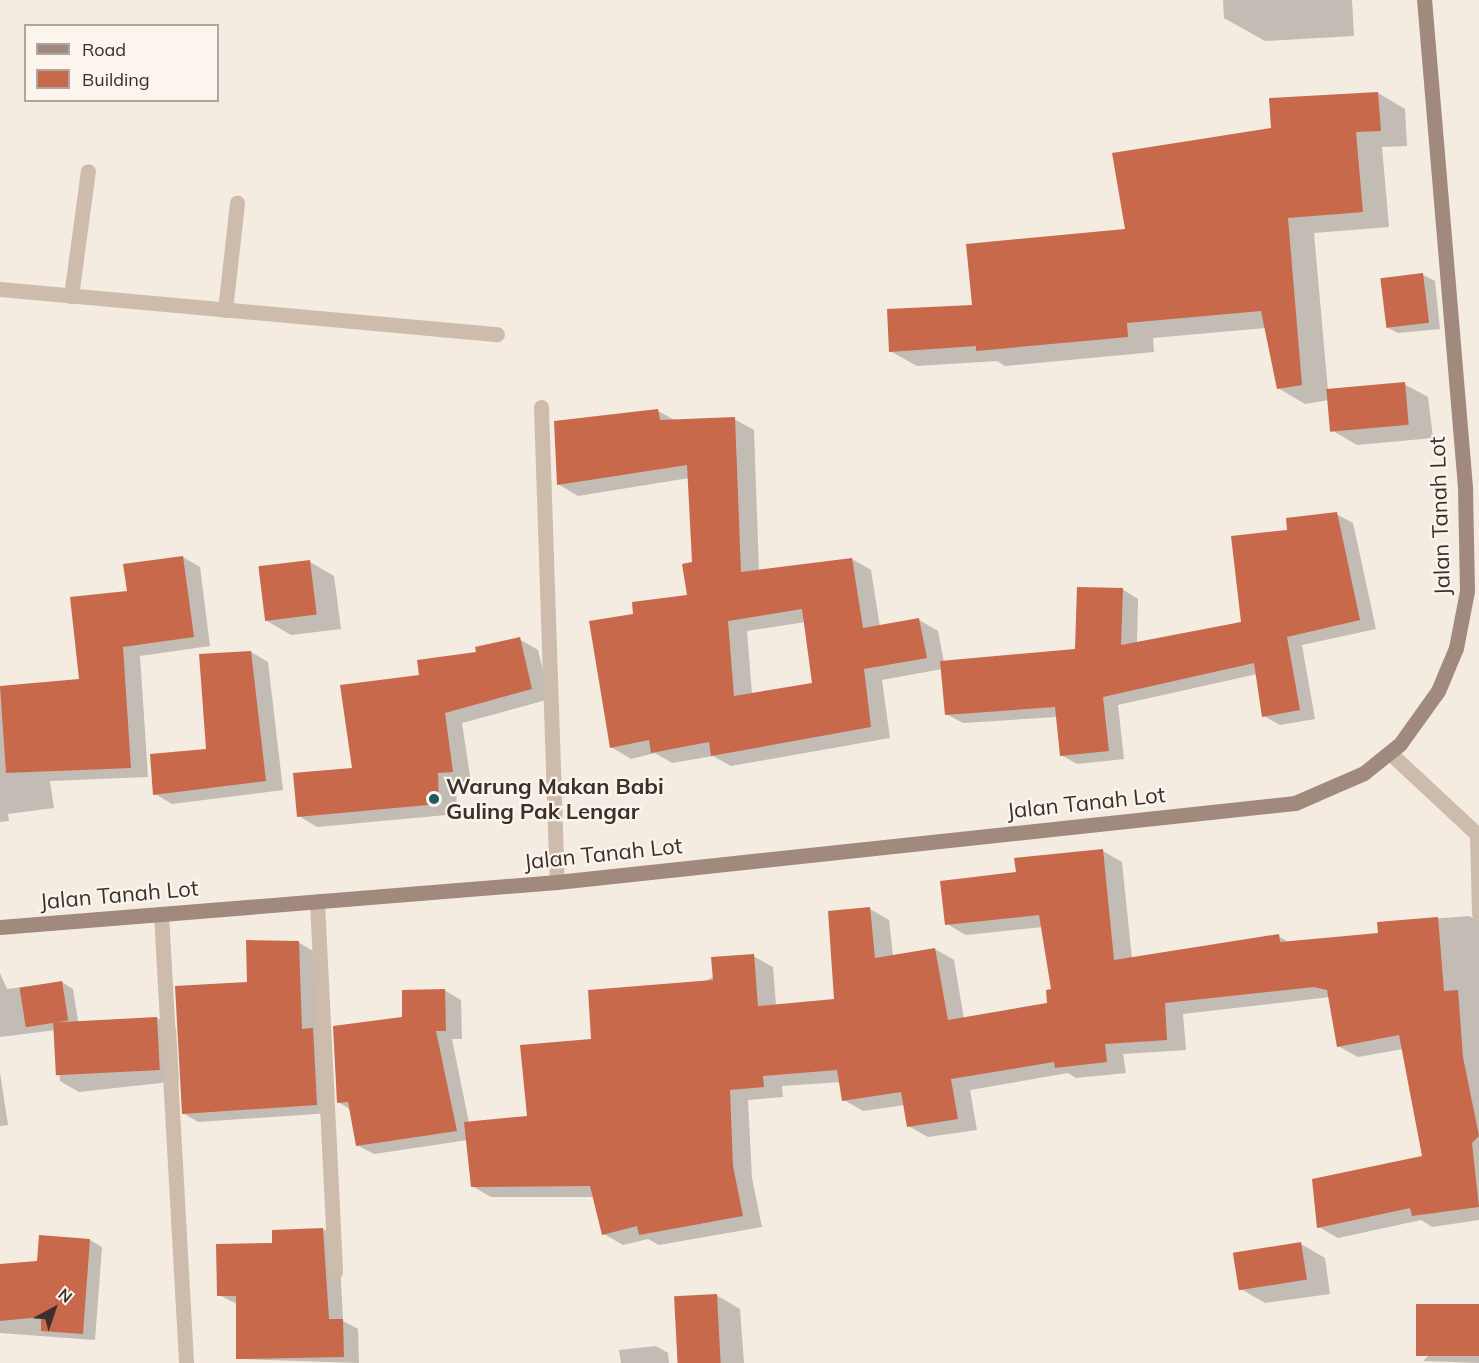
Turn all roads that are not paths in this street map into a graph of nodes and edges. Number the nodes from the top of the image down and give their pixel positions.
1 (1424, 0) edge
2 (88, 171) dead end
3 (237, 203) dead end
4 (0, 289) edge
5 (71, 296) junction
6 (225, 310) junction
7 (497, 334) dead end
8 (541, 407) dead end
9 (1390, 753) junction
10 (1478, 835) edge
11 (557, 882) junction
12 (317, 901) junction
13 (161, 914) junction
14 (1479, 914) edge
15 (0, 927) edge
16 (335, 1272) dead end
17 (186, 1363) edge

1 - 9 main road, Jalan Tanah Lot
2 - 5 street
3 - 6 street
4 - 5 street
5 - 6 street
6 - 7 street
8 - 11 street
9 - 10 street
9 - 11 main road, Jalan Tanah Lot
10 - 14 street
11 - 12 main road, Jalan Tanah Lot
12 - 13 main road, Jalan Tanah Lot
12 - 16 street
13 - 15 main road, Jalan Tanah Lot
13 - 17 street

